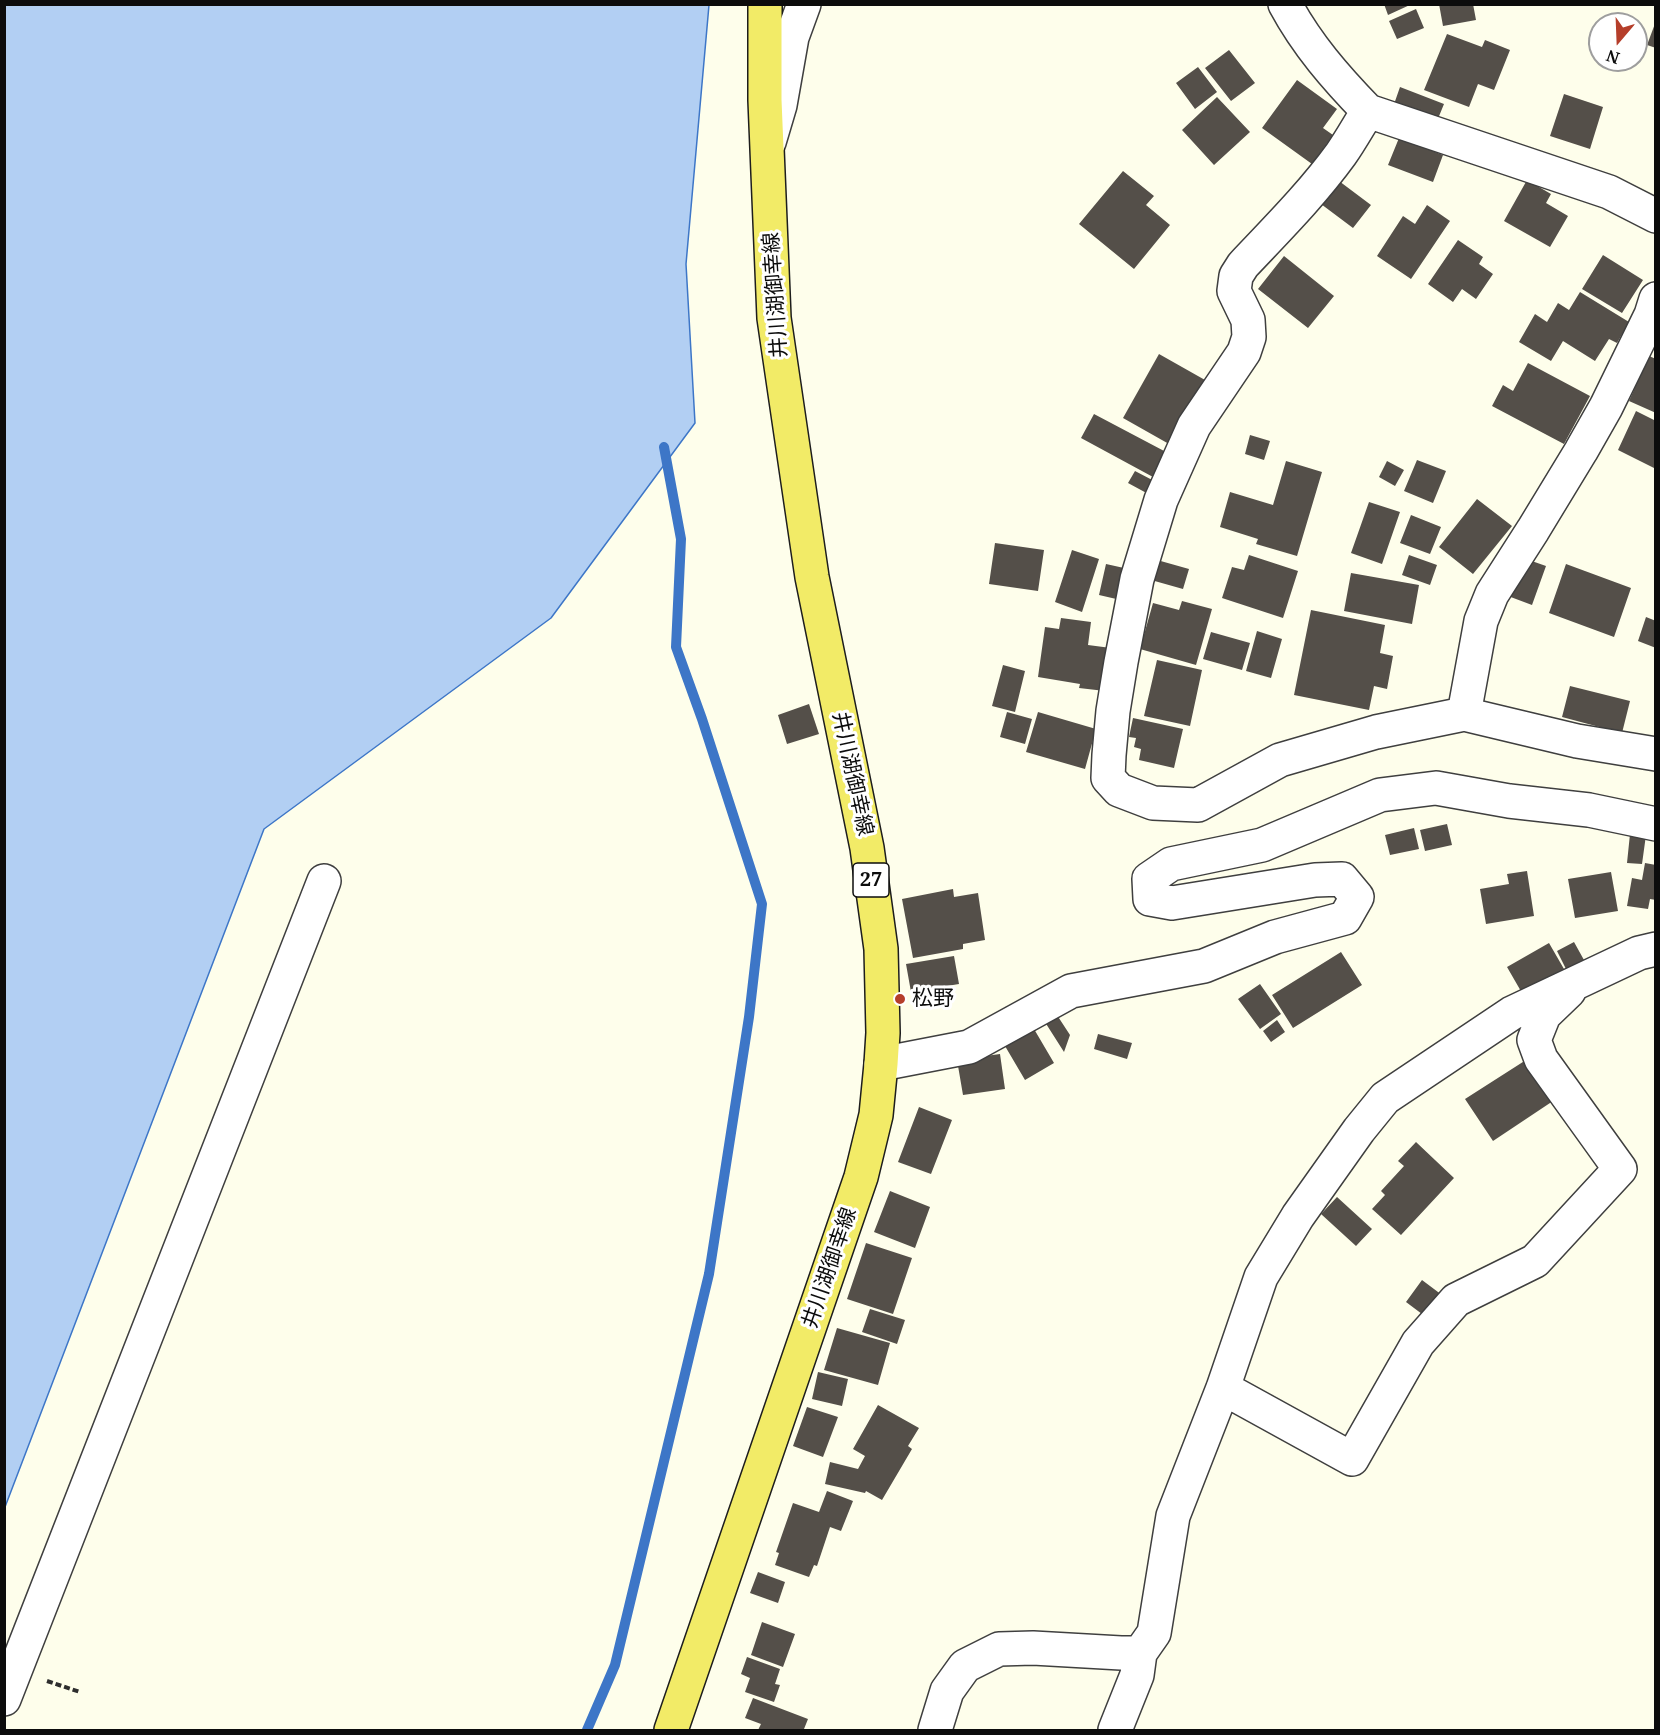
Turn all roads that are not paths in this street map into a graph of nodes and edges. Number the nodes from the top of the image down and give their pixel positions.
1 (765, 4) edge
2 (804, 4) edge
3 (1286, 4) edge
4 (1368, 111) junction
5 (767, 148) junction
6 (1656, 216) edge
7 (1656, 299) edge
8 (1464, 714) junction
9 (1656, 754) edge
10 (1656, 824) edge
11 (324, 881) dead end
12 (1656, 949) edge
13 (1576, 984) junction
14 (881, 1064) junction
15 (1223, 1388) junction
16 (1140, 1653) junction
17 (4, 1699) edge
18 (671, 1731) edge
19 (935, 1731) edge
20 (1115, 1731) edge

1 - 5 main road, 井川湖御幸線 / 27
2 - 5 street
3 - 4 street
4 - 6 street
4 - 8 street
5 - 14 main road, 井川湖御幸線 / 27
7 - 8 street
8 - 9 street
10 - 14 street
11 - 17 street
12 - 13 street
13 - 15 street
13 - 15 street
14 - 18 main road, 井川湖御幸線 / 27
15 - 16 street
16 - 19 street
16 - 20 street

